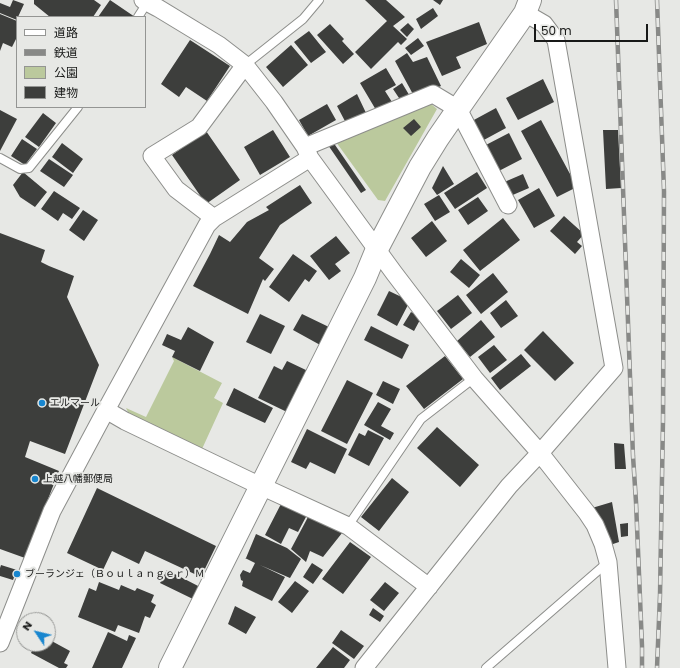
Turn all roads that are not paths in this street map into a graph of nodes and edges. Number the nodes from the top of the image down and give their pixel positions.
1 (319, 0) edge
2 (152, 3) edge
3 (527, 6) edge
4 (139, 16) edge
5 (245, 65) junction
6 (77, 108) edge
7 (458, 108) junction
8 (307, 152) junction
9 (0, 158) edge
10 (508, 205) dead end
11 (214, 218) junction
12 (377, 249) junction
13 (474, 378) junction
14 (106, 410) junction
15 (540, 453) junction
16 (261, 486) junction
17 (348, 526) junction
18 (608, 562) junction
19 (429, 587) junction
20 (0, 643) edge
21 (170, 668) edge
22 (364, 668) edge
23 (486, 668) edge
24 (617, 668) edge

1 - 5 lane
2 - 4 lane
2 - 5 street
3 - 7 street
3 - 15 street
5 - 8 street
5 - 11 street
6 - 9 lane
7 - 8 street
7 - 10 street
7 - 12 street
8 - 11 street
8 - 12 street
11 - 14 street
12 - 13 street
12 - 16 street
13 - 15 street
13 - 17 lane
14 - 16 street
14 - 20 street
15 - 18 street
15 - 19 street
16 - 17 street
16 - 21 street
17 - 19 street
18 - 23 lane
18 - 24 street
19 - 22 street

